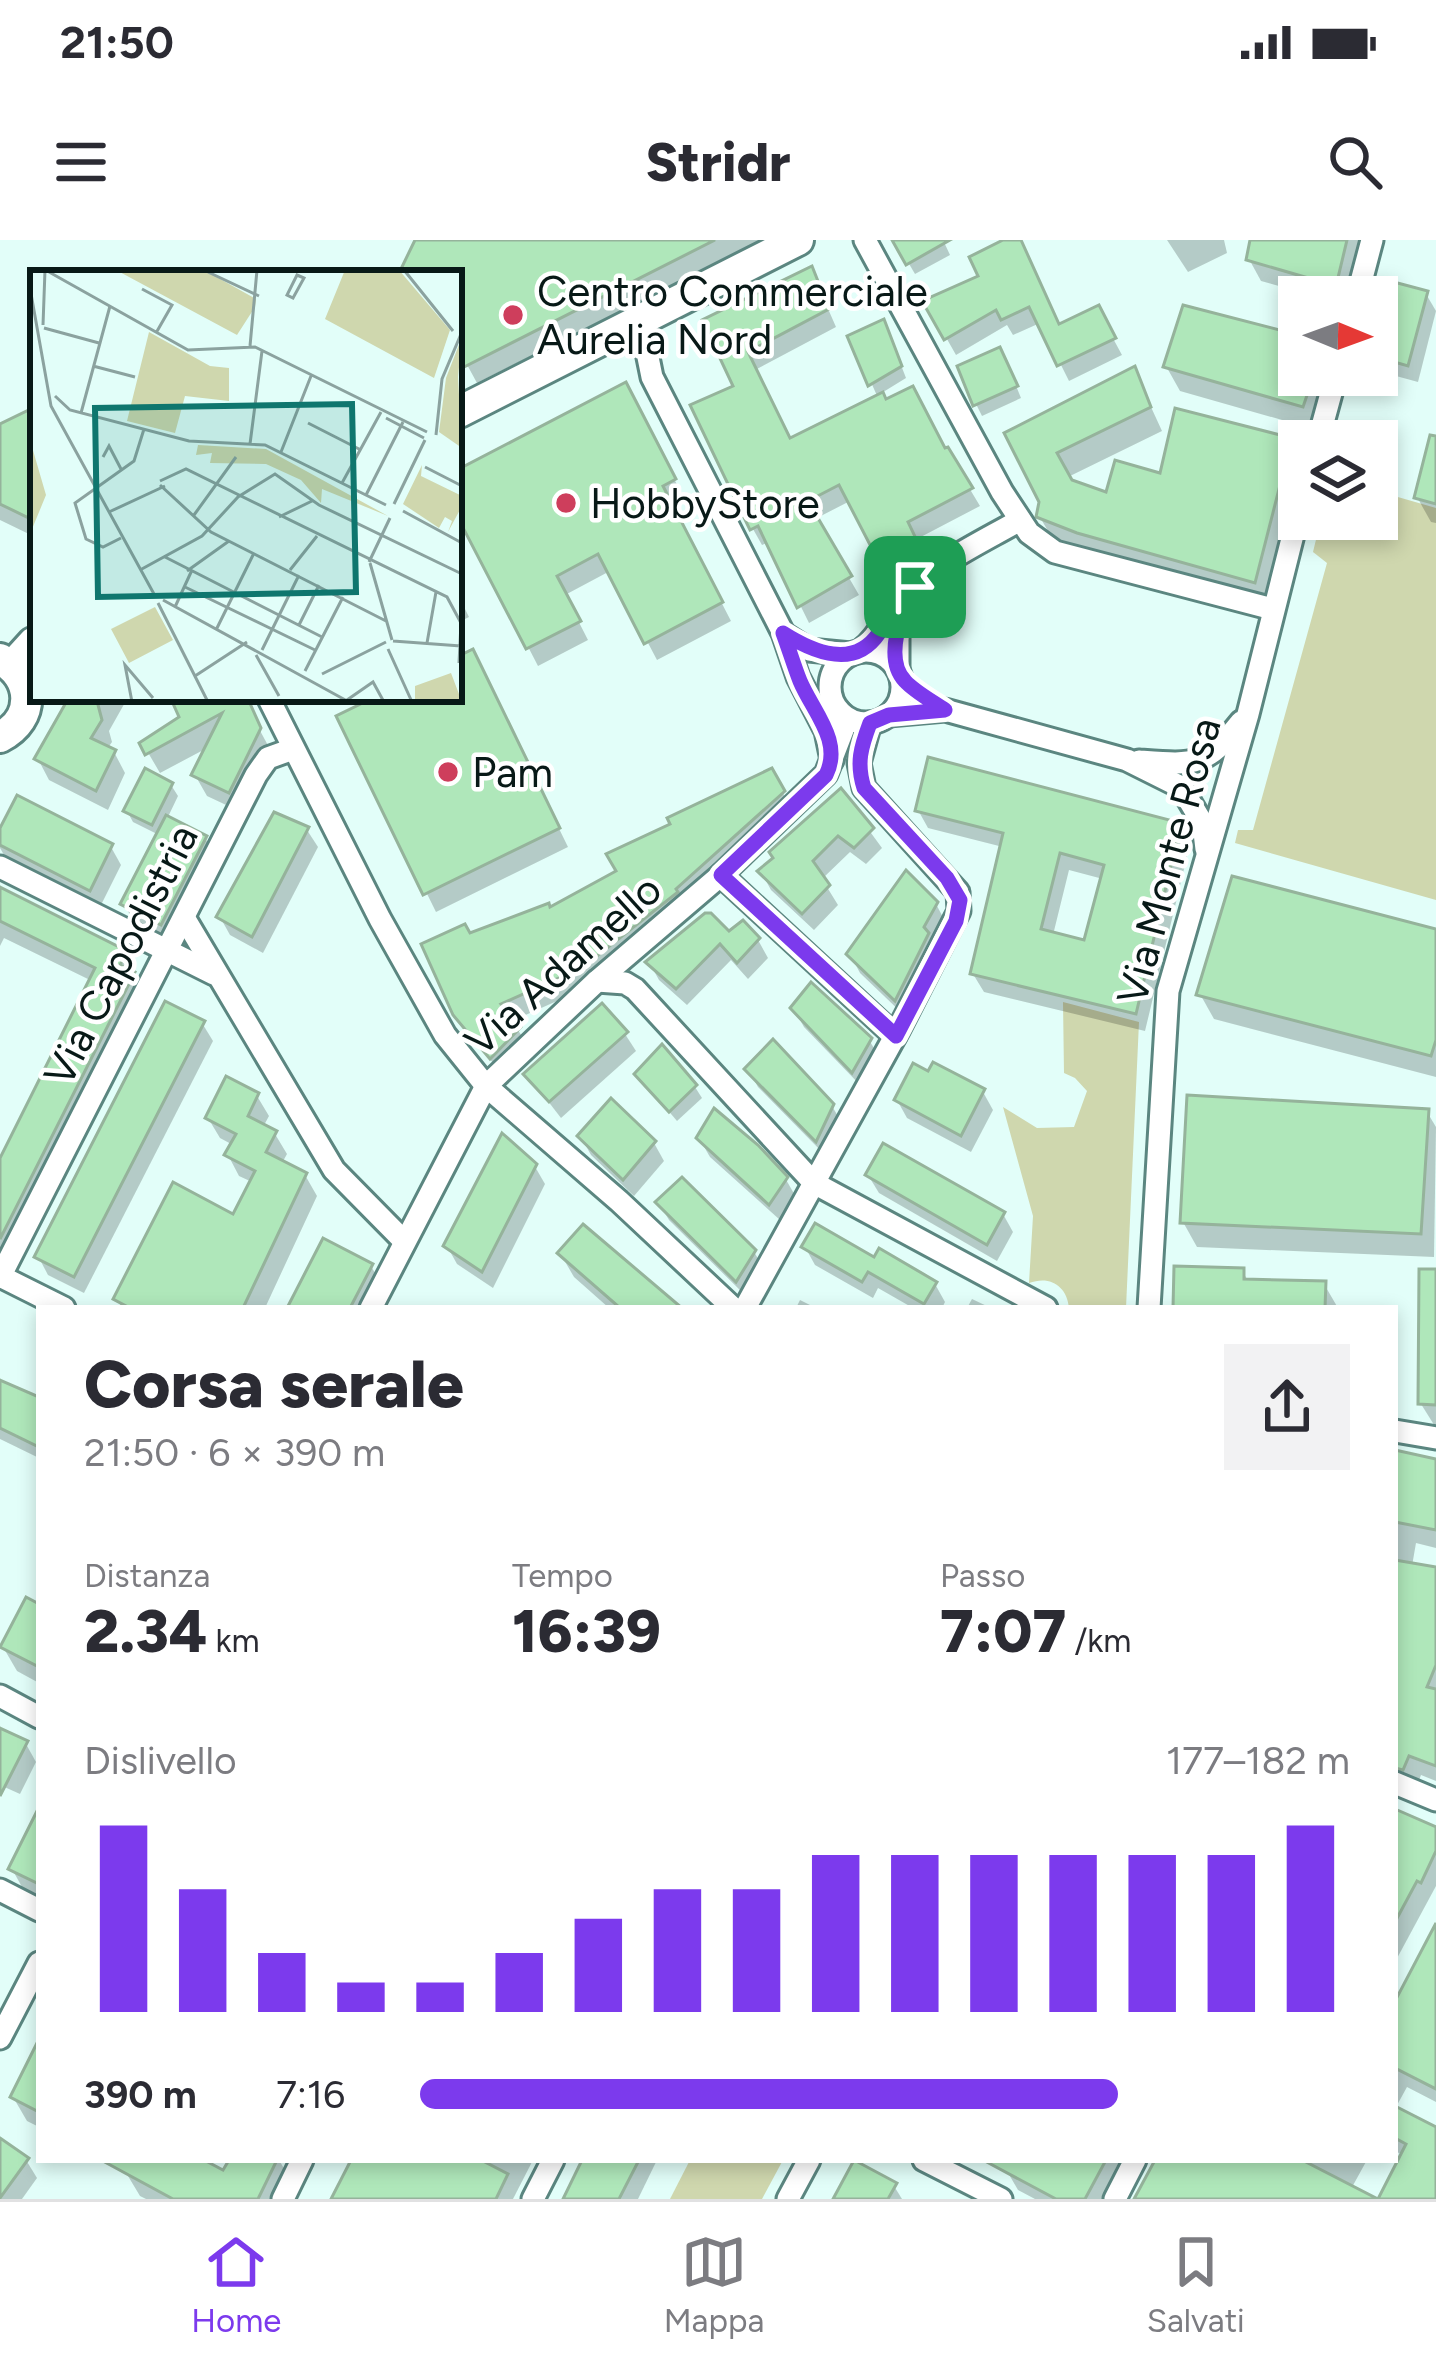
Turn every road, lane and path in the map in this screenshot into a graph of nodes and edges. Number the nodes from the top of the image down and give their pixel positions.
1 (798, 240) edge
2 (865, 240) edge
3 (1372, 240) edge
4 (1363, 276) edge
5 (640, 318) junction
6 (462, 410) edge
7 (1020, 520) junction
8 (1291, 540) edge
9 (915, 587) junction
10 (1273, 609) junction
11 (783, 633) junction
12 (855, 652) junction
13 (15, 656) edge
14 (900, 674) junction
15 (830, 685) junction
16 (270, 702) edge
17 (945, 710) junction
18 (840, 712) junction
19 (1248, 714) junction
20 (879, 719) junction
21 (0, 737) edge
22 (293, 749) junction
23 (1126, 760) junction
24 (829, 768) junction
25 (864, 788) junction
26 (1207, 855) junction
27 (0, 867) edge
28 (721, 875) junction
29 (185, 919) junction
30 (169, 948) junction
31 (221, 978) junction
32 (597, 981) junction
33 (896, 1036) junction
34 (487, 1086) junction
35 (814, 1183) junction
36 (404, 1240) junction
37 (0, 1276) edge
38 (58, 1305) edge
39 (372, 1305) edge
40 (730, 1305) edge
41 (747, 1305) edge
42 (1040, 1305) edge
43 (1150, 1305) edge
44 (1398, 1432) edge
45 (1436, 1438) edge
46 (0, 1696) edge
47 (36, 1715) edge
48 (1398, 1784) edge
49 (1436, 1800) edge
50 (0, 1891) edge
51 (36, 1909) edge
52 (36, 1969) edge
53 (0, 2038) edge
54 (301, 2163) edge
55 (551, 2163) edge
56 (806, 2163) edge
57 (930, 2163) edge
58 (1133, 2163) edge
59 (283, 2199) edge
60 (533, 2199) edge
61 (788, 2199) edge
62 (1000, 2199) edge
63 (1115, 2199) edge

1 - 5 main road
2 - 7 street
3 - 4 street
5 - 6 main road
5 - 11 street
7 - 9 street
7 - 10 street
8 - 10 street, Via Monte Rosa
9 - 12 street
9 - 14 street
10 - 19 street, Via Monte Rosa
11 - 12 street
11 - 15 street
11 - 24 street
12 - 14 street
12 - 15 street
13 - 21 main road
14 - 17 street
14 - 20 street
15 - 18 street
16 - 22 street
17 - 20 street
17 - 23 street
18 - 20 street
18 - 24 street
19 - 23 street
19 - 26 street, Via Monte Rosa
20 - 25 street
22 - 29 street, Via Capodistria
22 - 34 street
23 - 26 street
24 - 25 street
24 - 28 street, Via Adamello
25 - 33 street
26 - 43 street, Via Monte Rosa
27 - 30 street
28 - 32 street, Via Adamello
28 - 33 street
29 - 30 street, Via Capodistria
29 - 31 street
30 - 31 street
30 - 37 street, Via Capodistria
31 - 36 street
32 - 34 street, Via Adamello
32 - 35 street
33 - 35 street
34 - 36 street, Via Adamello
34 - 40 street
35 - 41 street
35 - 42 street
36 - 39 street, Via Adamello
37 - 38 street
44 - 45 street
46 - 47 street
48 - 49 street
50 - 51 street
52 - 53 street
54 - 59 street
55 - 60 street
56 - 61 street
57 - 62 street
58 - 63 street

